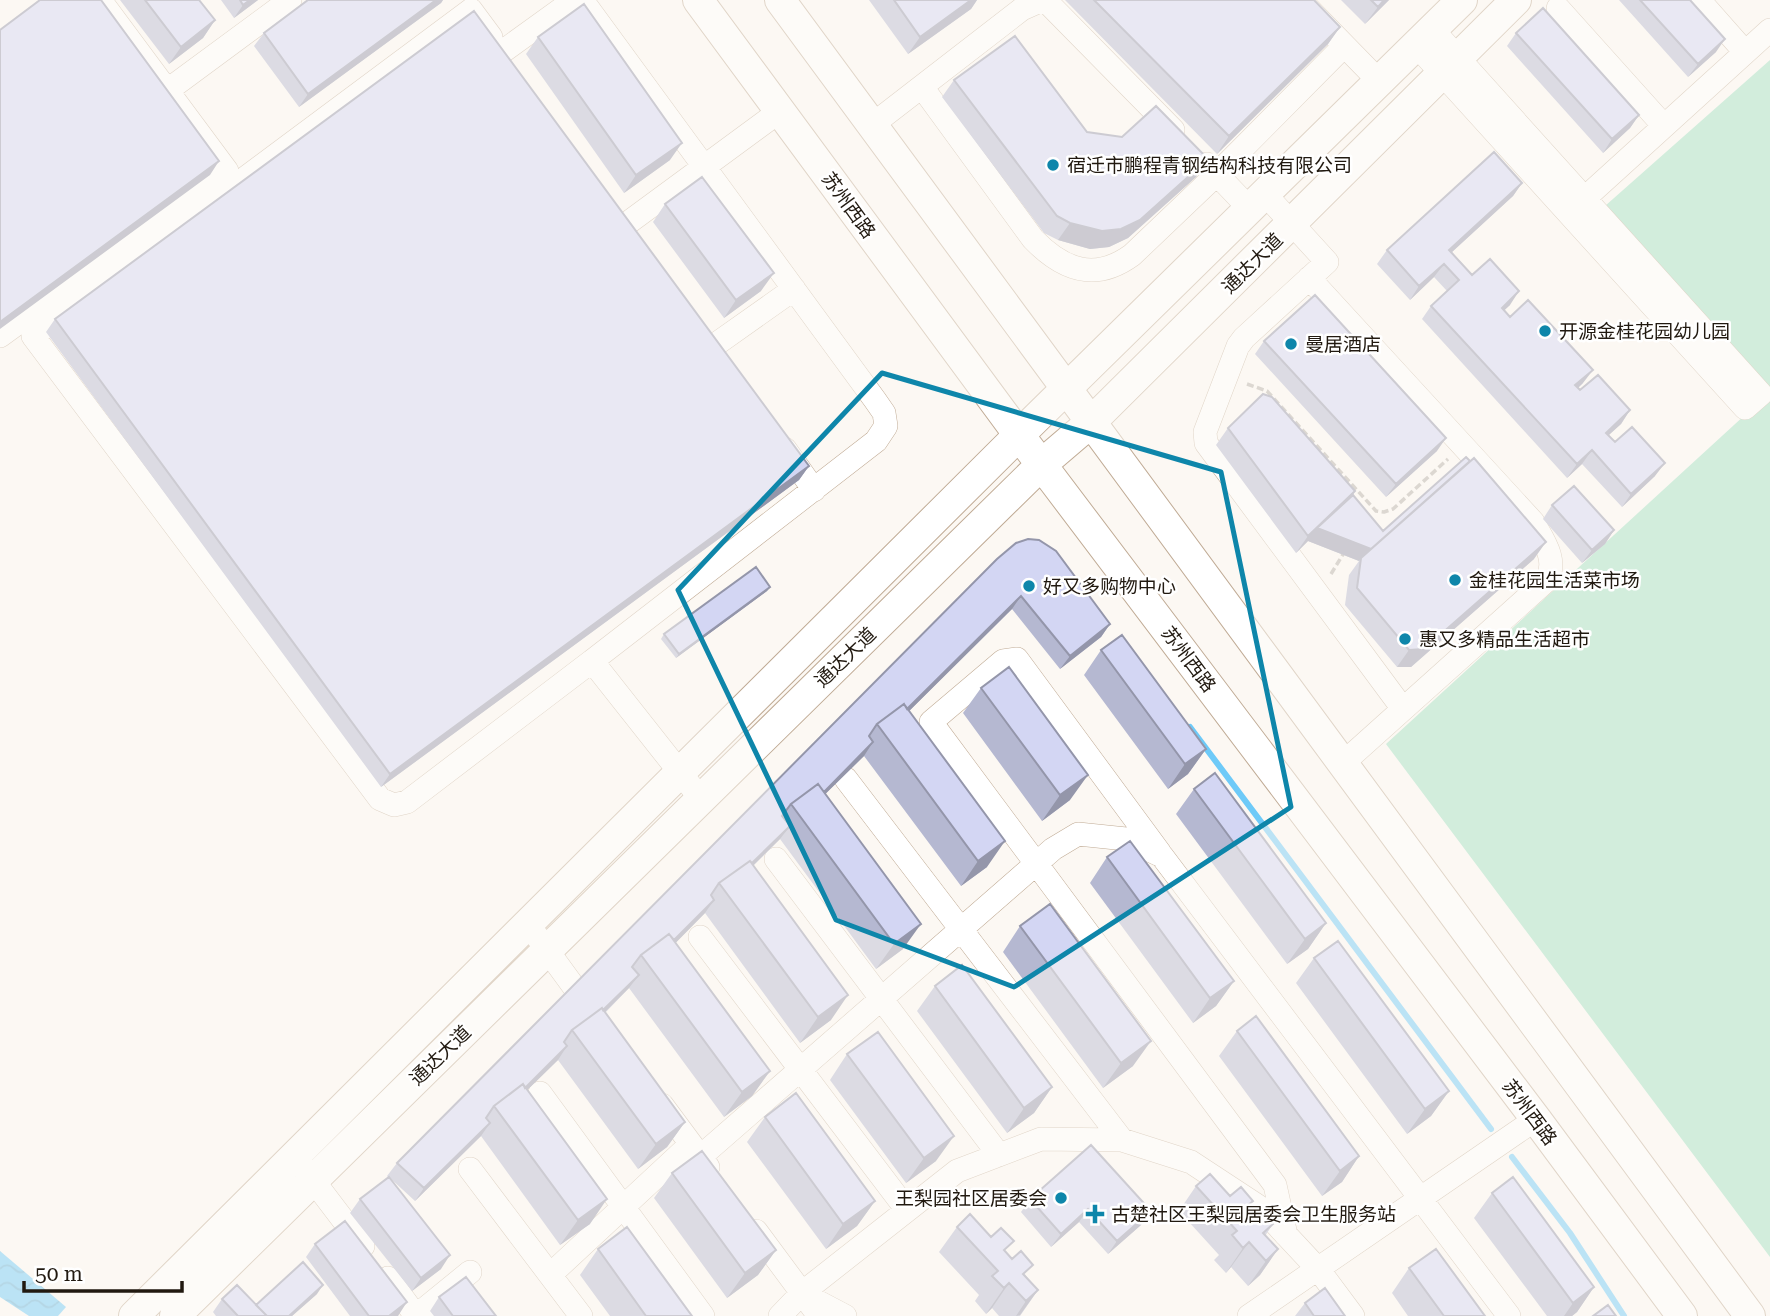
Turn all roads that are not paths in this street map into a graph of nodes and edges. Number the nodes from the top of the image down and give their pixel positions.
1 (100, 0) edge
2 (290, 0) edge
3 (574, 0) edge
4 (582, 0) edge
5 (698, 0) edge
6 (780, 0) edge
7 (1300, 0) edge
8 (1462, 0) edge
9 (1516, 0) edge
10 (1699, 0) edge
11 (1558, 8) dead end
12 (1770, 30) edge
13 (1424, 37) junction
14 (1344, 46) junction
15 (502, 52) junction
16 (1745, 52) junction
17 (1450, 66) junction
18 (517, 74) edge
19 (1379, 82) junction
20 (922, 87) junction
21 (168, 90) junction
22 (780, 111) junction
23 (872, 125) junction
24 (1664, 126) junction
25 (704, 166) junction
26 (1216, 174) junction
27 (1257, 201) junction
28 (610, 204) edge
29 (1587, 212) junction
30 (1292, 223) junction
31 (625, 225) junction
32 (641, 247) edge
33 (1634, 270) junction
34 (1309, 278) junction
35 (794, 289) junction
36 (696, 325) edge
37 (0, 336) edge
38 (712, 347) junction
39 (728, 369) edge
40 (1066, 390) junction
41 (1090, 423) junction
42 (775, 435) edge
43 (1019, 435) junction
44 (1042, 464) junction
45 (814, 490) junction
46 (592, 661) junction
47 (1403, 709) junction
48 (1342, 764) junction
49 (680, 773) junction
50 (846, 779) edge
51 (701, 799) junction
52 (1163, 856) junction
53 (776, 859) edge
54 (1036, 863) junction
55 (528, 924) junction
56 (960, 929) junction
57 (699, 937) dead end
58 (547, 950) junction
59 (574, 987) edge
60 (881, 999) junction
61 (800, 1069) junction
62 (650, 1089) edge
63 (540, 1093) dead end
64 (1536, 1119) junction
65 (1122, 1140) junction
66 (696, 1151) junction
67 (999, 1155) junction
68 (294, 1157) junction
69 (470, 1170) dead end
70 (313, 1180) junction
71 (724, 1188) edge
72 (1421, 1199) junction
73 (623, 1207) junction
74 (739, 1209) edge
75 (907, 1210) junction
76 (1286, 1235) junction
77 (1318, 1269) junction
78 (470, 1272) dead end
79 (550, 1275) junction
80 (802, 1293) junction
81 (134, 1316) edge
82 (175, 1316) edge
83 (416, 1316) edge
84 (581, 1316) edge
85 (703, 1316) edge
86 (779, 1316) edge
87 (819, 1316) edge
88 (845, 1316) edge
89 (1250, 1316) edge
90 (1353, 1316) edge
91 (1509, 1316) edge
92 (1682, 1316) edge
93 (1750, 1316) edge

1 - 21 street
2 - 21 street
3 - 15 street
4 - 25 street
5 - 22 main road, 苏州西路
6 - 23 main road
7 - 14 street
8 - 13 main road, 通达大道
9 - 17 main road, 通达大道
10 - 16 street
11 - 24 street
12 - 16 street
13 - 17 street
13 - 19 main road, 通达大道
14 - 19 street
14 - 26 street
15 - 18 street
15 - 46 street
16 - 24 street
17 - 29 street
17 - 30 main road, 通达大道
19 - 27 main road, 通达大道
20 - 23 street
20 - 26 street
20 - 26 street
21 - 37 street
22 - 25 street
22 - 43 main road, 苏州西路
23 - 40 main road
24 - 29 street
25 - 31 street
25 - 35 street
26 - 27 street
27 - 30 street
27 - 40 main road, 通达大道
28 - 31 street
29 - 33 street
30 - 34 street
30 - 41 main road, 通达大道
31 - 32 street
33 - 33 street
34 - 47 street
34 - 47 street
35 - 38 street
35 - 45 street
36 - 38 street
38 - 39 street
40 - 41 main road
40 - 43 main road, 通达大道
41 - 44 main road, 通达大道
41 - 48 main road
42 - 45 street
43 - 44 main road, 苏州西路
43 - 49 main road, 通达大道
44 - 51 main road, 通达大道
44 - 64 main road, 苏州西路
45 - 46 street
46 - 49 street
47 - 48 street
48 - 93 main road
49 - 51 street
49 - 55 main road, 通达大道
50 - 56 street
51 - 58 main road, 通达大道
52 - 54 street
52 - 54 street
52 - 72 street
53 - 60 street
54 - 56 street
54 - 76 street
55 - 58 street
55 - 68 main road, 通达大道
56 - 60 street
56 - 65 street
57 - 61 street
58 - 59 street
58 - 70 main road, 通达大道
60 - 61 street
60 - 67 street
61 - 66 street
61 - 75 street
62 - 66 street
63 - 73 street
64 - 72 street
64 - 92 main road, 苏州西路
65 - 67 street
65 - 76 street
66 - 71 street
66 - 73 street
67 - 75 street
68 - 70 street
68 - 81 main road, 通达大道
69 - 79 street
70 - 82 main road, 通达大道
70 - 83 street
72 - 77 street
72 - 91 street
73 - 79 street
73 - 85 street
74 - 80 street
75 - 80 street
76 - 77 street
77 - 89 street
77 - 90 street
78 - 83 street
79 - 84 street
80 - 86 street
80 - 87 street
80 - 88 street

